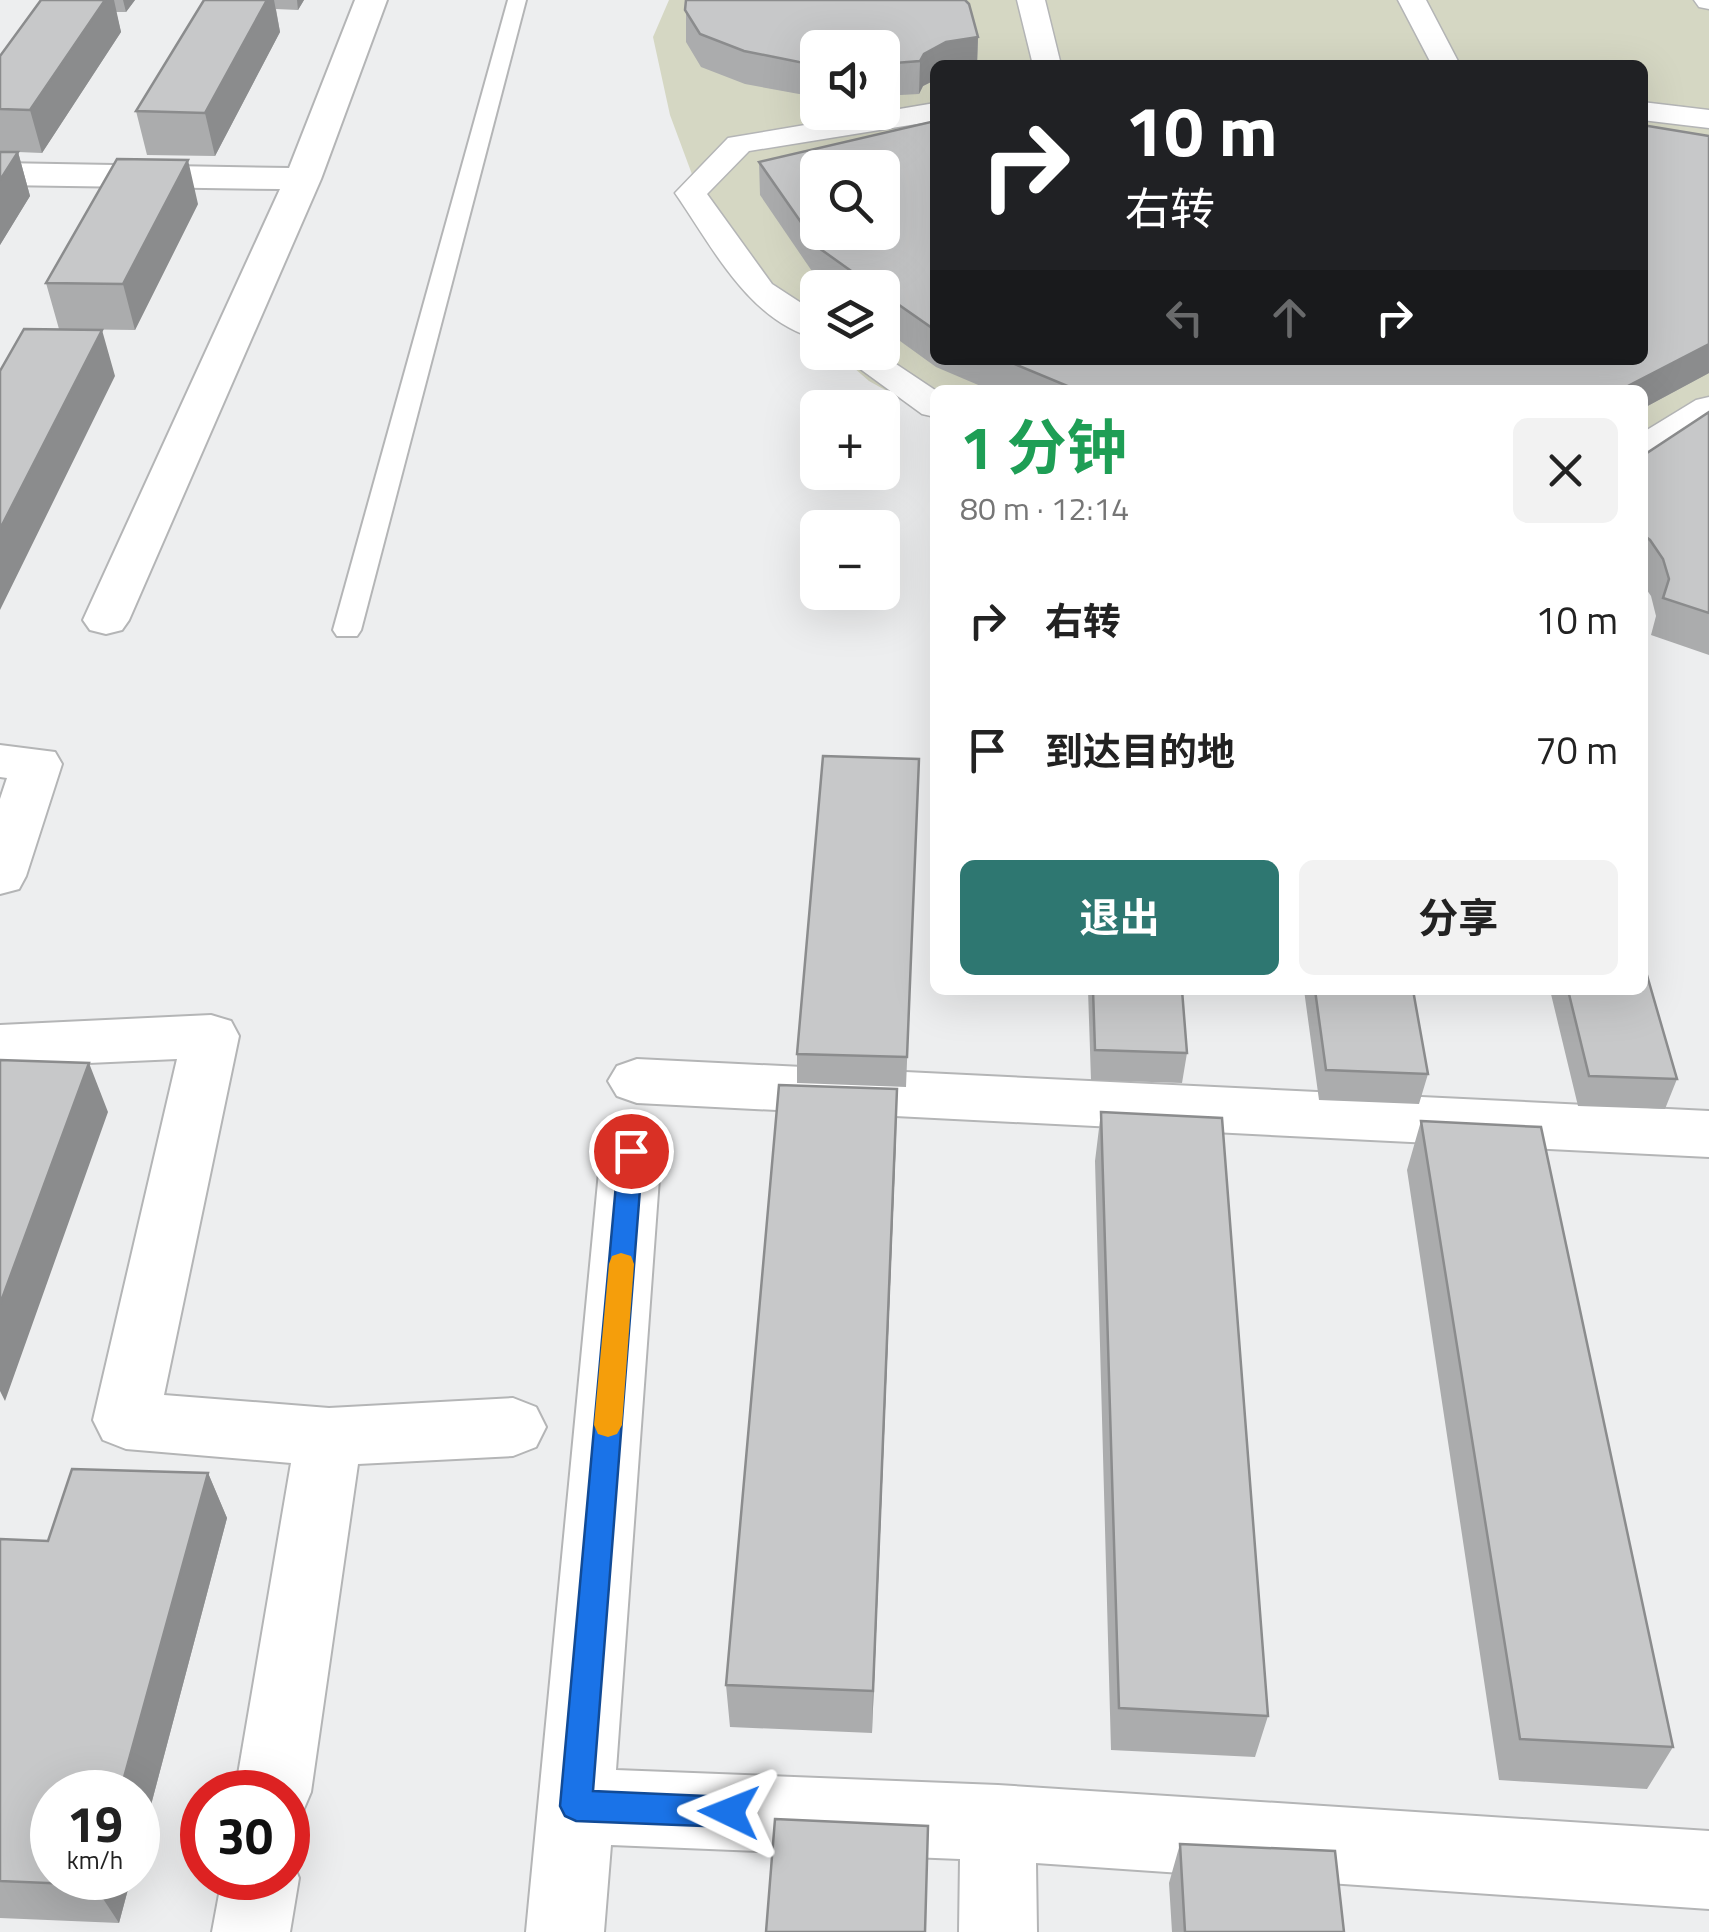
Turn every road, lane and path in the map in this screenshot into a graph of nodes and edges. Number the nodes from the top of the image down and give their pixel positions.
1 (371, 0) edge
2 (517, 0) edge
3 (1031, 0) edge
4 (1412, 0) edge
5 (1046, 60) edge
6 (1443, 60) edge
7 (1648, 112) edge
8 (930, 113) edge
9 (1709, 119) edge
10 (0, 174) edge
11 (303, 179) junction
12 (800, 317) edge
13 (881, 370) edge
14 (930, 403) edge
15 (1709, 408) edge
16 (1648, 445) edge
17 (106, 620) dead end
18 (347, 630) dead end
19 (0, 761) edge
20 (0, 876) edge
21 (0, 1046) edge
22 (638, 1081) dead end
23 (1709, 1134) edge
24 (631, 1151) dead end
25 (513, 1428) dead end
26 (328, 1438) junction
27 (276, 1770) edge
28 (576, 1806) junction
29 (998, 1824) junction
30 (1709, 1870) edge
31 (256, 1900) edge
32 (251, 1932) edge
33 (565, 1932) edge
34 (998, 1932) edge

1 - 11 street
2 - 18 lane
3 - 5 street
4 - 6 street
7 - 9 street
8 - 12 street
10 - 11 street
11 - 17 street
13 - 14 street
15 - 16 street
19 - 20 street
21 - 26 street
22 - 23 street
24 - 28 street
25 - 26 street
26 - 27 street
28 - 29 street
28 - 33 street
29 - 30 street
29 - 34 street
31 - 32 street

